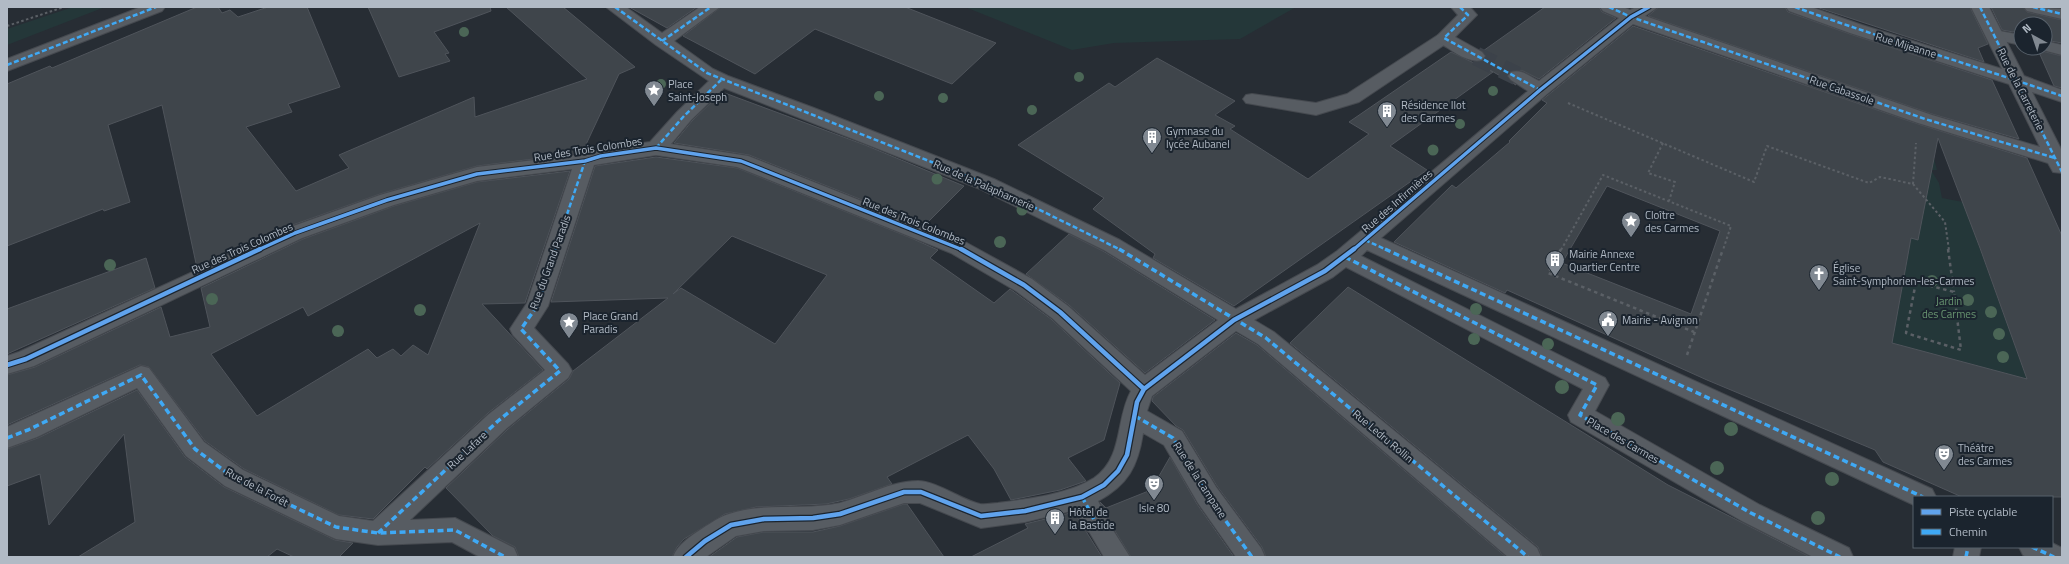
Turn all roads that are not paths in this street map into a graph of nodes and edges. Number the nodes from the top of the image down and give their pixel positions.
1 (156, 7) edge
2 (616, 7) edge
3 (711, 7) edge
4 (1460, 7) edge
5 (1609, 7) edge
6 (1649, 7) edge
7 (1795, 7) edge
8 (1980, 7) edge
9 (2033, 7) edge
10 (2062, 14) edge
11 (1631, 17) junction
12 (1994, 35) junction
13 (1444, 38) junction
14 (2013, 39) edge
15 (662, 40) junction
16 (1476, 56) tunnel mouth
17 (7, 65) edge
18 (1517, 76) tunnel mouth
19 (721, 80) junction
20 (2018, 82) junction
21 (1540, 90) junction
22 (2062, 96) edge
23 (1252, 99) dead end
24 (656, 148) junction
25 (585, 161) junction
26 (2059, 165) edge
27 (1365, 240) junction
28 (1345, 257) junction
29 (1234, 320) junction
30 (7, 365) edge
31 (560, 371) joint
32 (1144, 389) junction
33 (1135, 416) junction
34 (7, 438) edge
35 (1921, 496) edge
36 (1082, 497) junction
37 (1096, 523) joint
38 (378, 533) junction
39 (2034, 548) edge
40 (505, 557) edge
41 (686, 557) edge
42 (1118, 557) edge
43 (1252, 557) edge
44 (1528, 557) edge
45 (1840, 557) edge
46 (2054, 557) edge

1 - 17 street
2 - 15 street
3 - 15 street
4 - 13 street
5 - 11 street, Rue Cabassole
6 - 11 street, Rue des Infirmières
7 - 20 street, Rue Mijeanne
8 - 12 street, Rue de la Carreterie
9 - 10 street
11 - 21 street, Rue des Infirmières
11 - 26 street, Rue Cabassole
12 - 14 lane
12 - 20 street, Rue de la Carreterie
13 - 16 street
13 - 23 lane
15 - 19 street, Rue de la Palapharnerie
18 - 21 street
19 - 24 street
19 - 29 street, Rue de la Palapharnerie
20 - 22 street, Rue Mijeanne
20 - 26 street, Rue de la Carreterie
21 - 27 street, Rue des Infirmières
24 - 25 street, Rue des Trois Colombes
24 - 32 street, Rue des Trois Colombes
25 - 30 street, Rue des Trois Colombes
25 - 31 street, Rue du Grand Paradis
27 - 28 street, Rue des Infirmières
27 - 35 street
28 - 29 street, Rue des Infirmières
28 - 45 street, Place des Carmes
29 - 32 street, Rue des Infirmières
29 - 44 street, Rue Ledru Rollin
31 - 38 street, Rue Lafare
32 - 33 street
33 - 36 street
33 - 43 street, Rue de la Campane
34 - 38 street, Rue de la Forêt
36 - 37 street
36 - 41 street
37 - 42 lane
38 - 40 street, Rue de la Forêt
39 - 46 street

